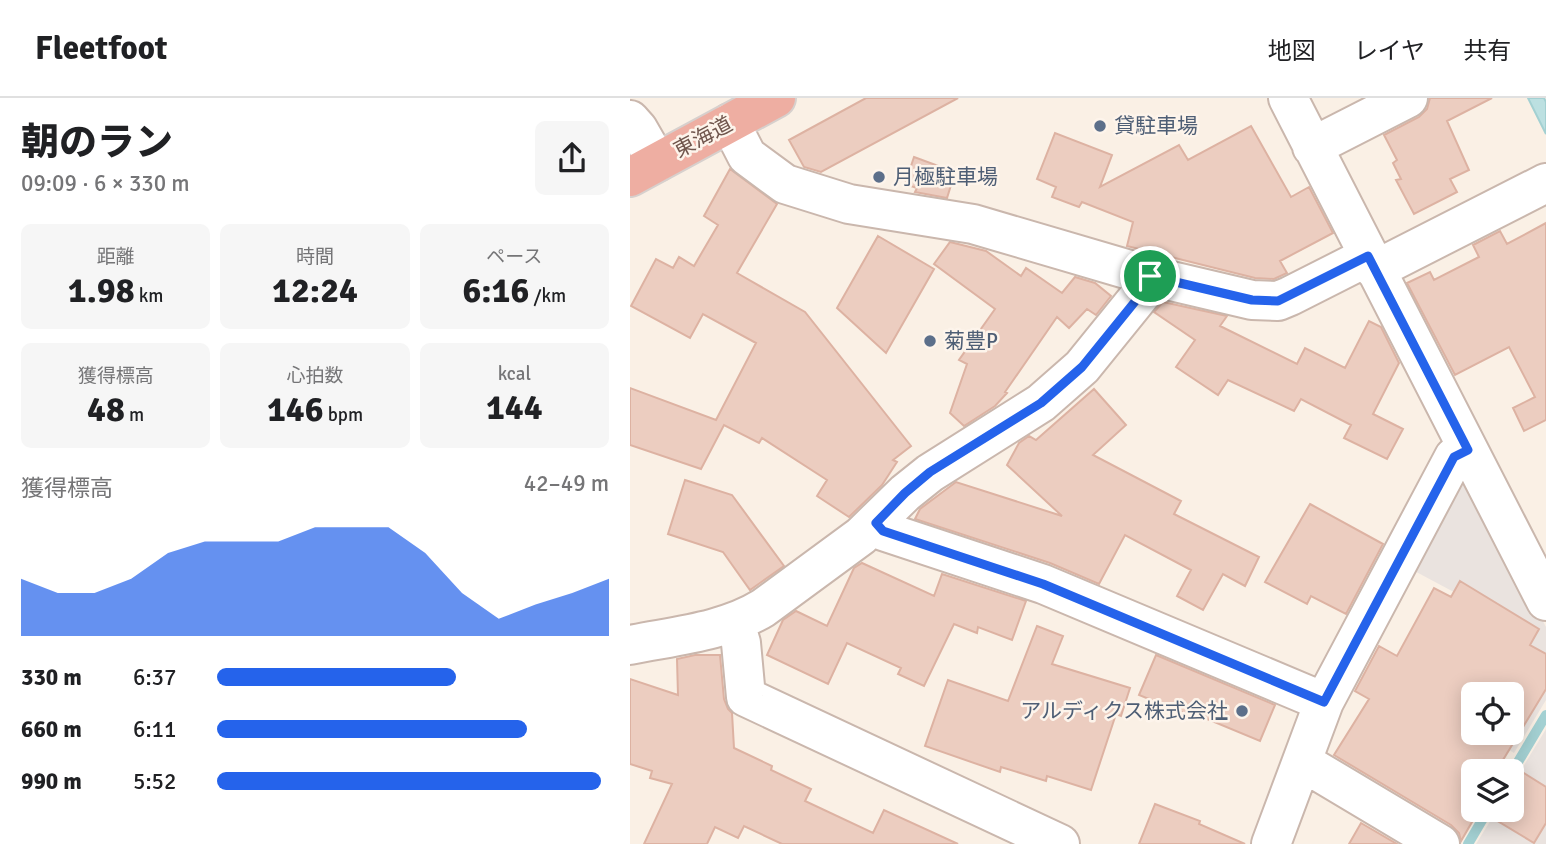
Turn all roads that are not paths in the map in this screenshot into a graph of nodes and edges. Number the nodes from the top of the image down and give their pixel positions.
1 (776, 98) edge
2 (1288, 98) edge
3 (1408, 98) edge
4 (630, 120) edge
5 (730, 123) junction
6 (1312, 147) junction
7 (643, 169) edge
8 (1546, 183) edge
9 (1372, 263) junction
10 (1150, 276) junction
11 (1468, 450) junction
12 (876, 523) junction
13 (1546, 601) edge
14 (735, 622) junction
15 (630, 645) edge
16 (1324, 702) junction
17 (1301, 764) junction
18 (1060, 844) edge
19 (1271, 844) edge
20 (1440, 844) edge

1 - 5 highway, 東海道
2 - 6 street
3 - 6 street
4 - 7 street
5 - 7 highway, 東海道
5 - 10 street
6 - 9 street
8 - 9 street
9 - 10 street
9 - 11 street
10 - 12 street
11 - 13 street
11 - 16 street
12 - 14 street
12 - 16 street
14 - 15 street
14 - 18 street
16 - 17 street
17 - 19 street
17 - 20 street

